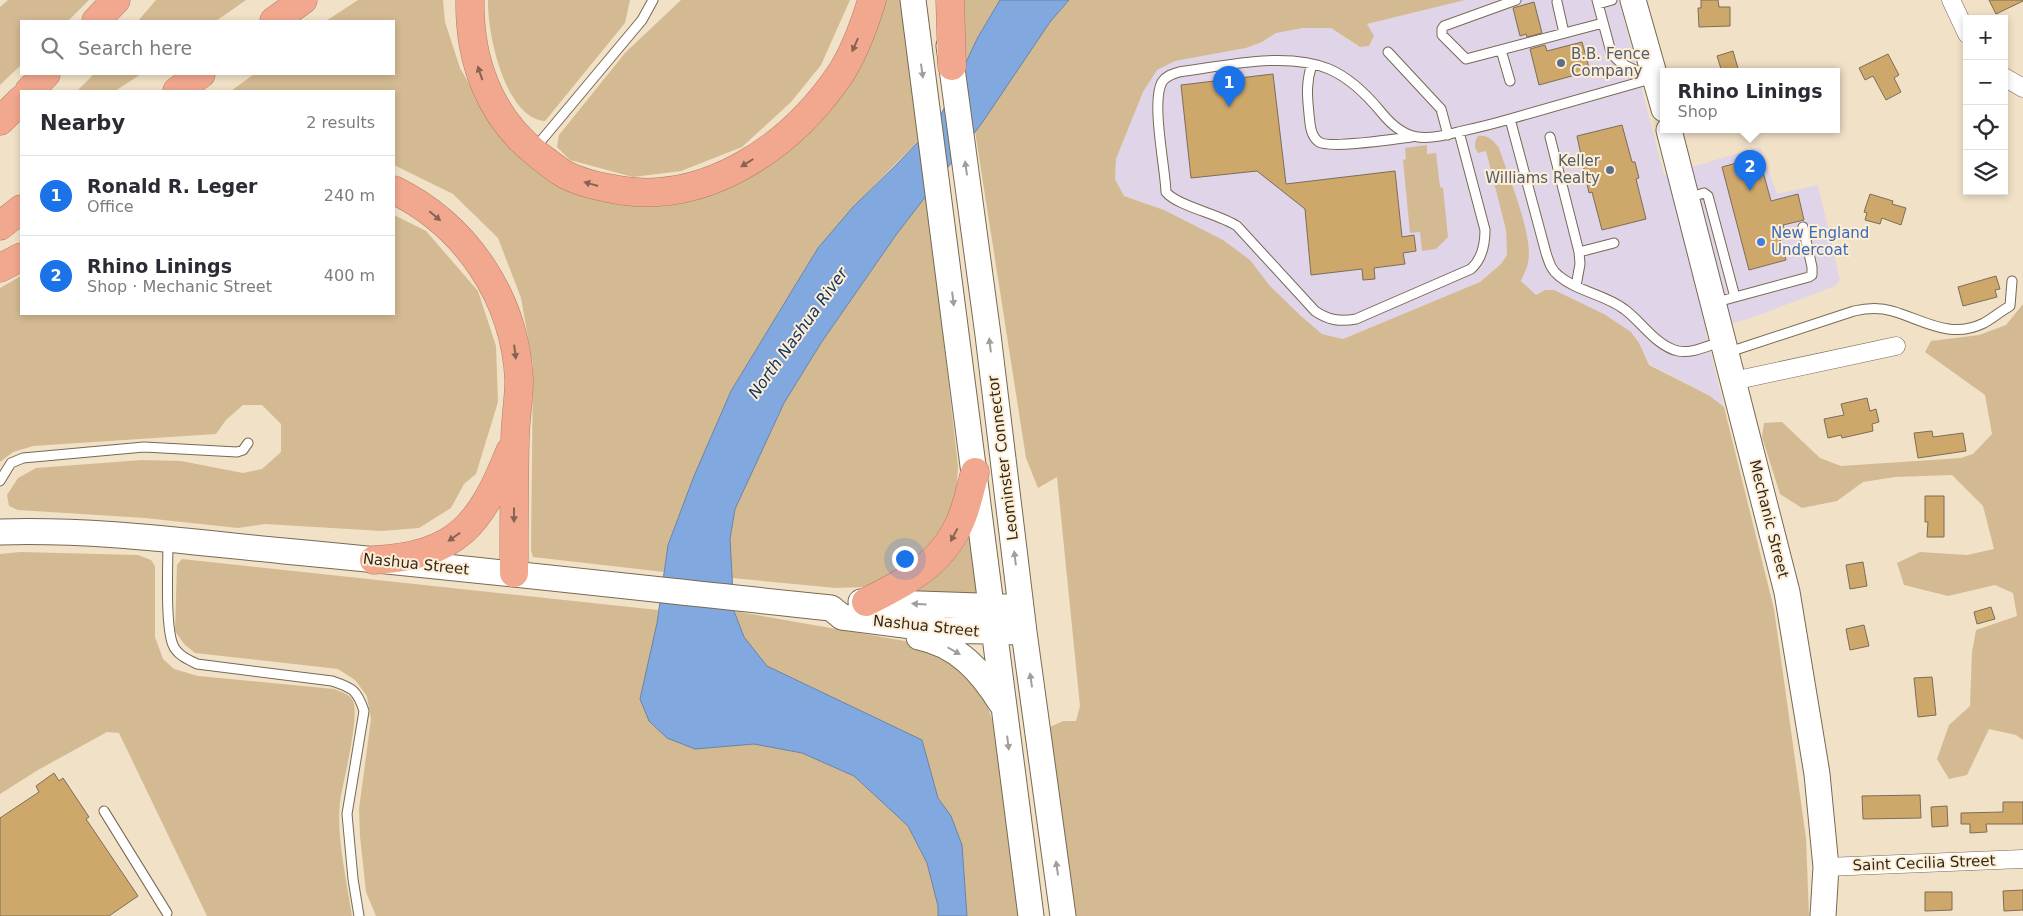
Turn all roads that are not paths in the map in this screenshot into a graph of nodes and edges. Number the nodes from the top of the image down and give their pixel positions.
1 (116, 0) edge
2 (303, 0) edge
3 (470, 0) edge
4 (653, 0) edge
5 (872, 0) edge
6 (943, 0) edge
7 (950, 0) edge
8 (1516, 0) edge
9 (1612, 0) edge
10 (1633, 0) edge
11 (1951, 0) edge
12 (1556, 1) edge
13 (1598, 2) edge
14 (914, 12) edge
15 (97, 20) edge
16 (275, 20) edge
17 (1603, 23) junction
18 (1963, 26) edge
19 (1564, 33) junction
20 (1501, 50) junction
21 (1388, 52) dead end
22 (1312, 64) junction
23 (952, 66) junction
24 (45, 75) edge
25 (200, 75) edge
26 (1655, 78) junction
27 (2008, 79) edge
28 (1510, 80) dead end
29 (2023, 88) edge
30 (30, 90) edge
31 (177, 90) edge
32 (1660, 95) edge
33 (20, 101) edge
34 (1510, 119) junction
35 (0, 121) edge
36 (1459, 132) junction
37 (1670, 133) edge
38 (1448, 135) junction
39 (1550, 136) dead end
40 (1414, 137) junction
41 (533, 150) junction
42 (395, 190) edge
43 (20, 210) edge
44 (0, 226) edge
45 (1803, 227) dead end
46 (1614, 243) dead end
47 (1579, 252) junction
48 (20, 258) edge
49 (0, 268) edge
50 (2012, 281) dead end
51 (1576, 286) junction
52 (1724, 300) junction
53 (1896, 346) dead end
54 (1724, 347) junction
55 (1733, 381) junction
56 (515, 438) junction
57 (248, 443) dead end
58 (974, 472) junction
59 (0, 480) edge
60 (0, 532) edge
61 (168, 540) junction
62 (374, 560) junction
63 (514, 574) junction
64 (866, 602) junction
65 (1021, 606) junction
66 (992, 608) junction
67 (836, 613) junction
68 (995, 632) junction
69 (1024, 632) junction
70 (1004, 708) junction
71 (104, 811) dead end
72 (2023, 859) edge
73 (1826, 867) junction
74 (168, 915) edge
75 (360, 916) edge
76 (1031, 916) edge
77 (1063, 916) edge
78 (1824, 916) edge

1 - 15 highway
2 - 16 highway
41 -> 3 highway
4 - 41 lane
5 -> 41 highway
6 - 23 main road, Leominster Connector
7 - 23 highway
8 - 20 lane
9 - 13 lane
10 - 26 main road
11 - 18 street
12 - 19 lane
13 - 17 lane
14 -> 58 main road, Leominster Connector
17 - 19 lane
17 - 26 lane
19 - 20 lane
20 - 28 lane
21 - 38 lane
22 - 36 lane
22 - 40 lane
22 - 40 lane
65 -> 23 main road, Leominster Connector
24 - 30 highway
25 - 31 highway
26 - 32 main road
26 - 34 lane
27 - 29 street
33 - 35 highway
34 - 36 lane
34 - 51 lane
36 - 38 lane
37 - 52 main road, Mechanic Street
38 - 40 lane
39 - 47 lane
42 -> 56 highway
43 - 44 highway
45 - 52 lane
46 - 47 lane
47 - 51 lane
48 - 49 highway
50 - 54 lane
51 - 54 lane
52 - 54 main road, Mechanic Street
53 - 55 street
54 - 55 main road, Mechanic Street
55 - 73 main road, Mechanic Street
56 -> 62 highway
56 -> 63 highway
57 - 59 lane
58 -> 64 highway
58 - 66 main road, Leominster Connector
60 - 61 main road, Nashua Street
61 - 62 main road, Nashua Street
61 - 75 lane
62 - 63 main road, Nashua Street
63 - 67 main road, Nashua Street
66 -> 64 main road, Nashua Street
64 - 67 main road, Nashua Street
65 - 66 main road, Nashua Street
65 - 69 main road, Leominster Connector
66 - 68 main road, Leominster Connector
67 - 68 main road, Nashua Street
67 -> 70 main road
68 - 69 main road, Nashua Street
68 - 70 main road, Leominster Connector
77 -> 69 main road, Leominster Connector
70 -> 76 main road, Leominster Connector
71 - 74 lane
72 - 73 street, Saint Cecilia Street
73 - 78 main road, Mechanic Street

